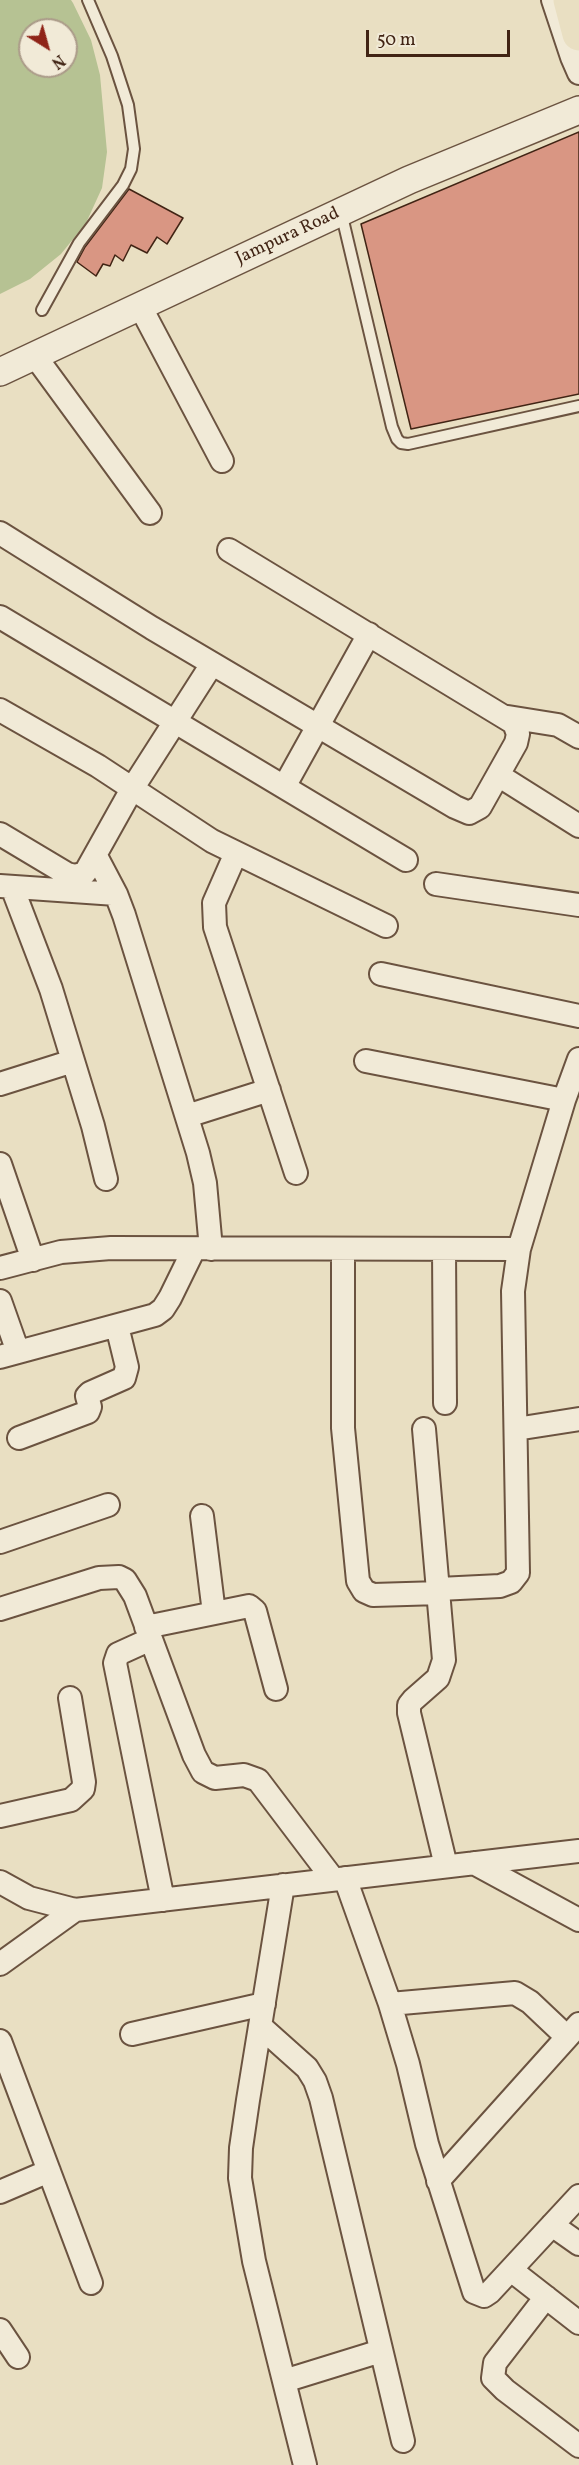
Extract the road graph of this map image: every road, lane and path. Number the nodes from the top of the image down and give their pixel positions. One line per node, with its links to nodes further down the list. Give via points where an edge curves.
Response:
1 (88, 0): 9 (lane, via 128,105 134,149 123,186 79,243)
2 (553, 0): 5 (street)
3 (570, 0): 4 (highway)
4 (579, 34)
5 (579, 73)
6 (579, 110): 7 (street, Jampura Road)
7 (341, 212): 8 (street, Jampura Road); 12 (lane, via 392,428 401,443)
8 (140, 306): 10 (street, Jampura Road); 13 (street)
9 (42, 310)
10 (35, 356): 11 (street, Jampura Road); 14 (street)
11 (0, 372)
12 (579, 406)
13 (222, 461)
14 (150, 513)
15 (0, 533): 19 (street)
16 (229, 550): 18 (street)
17 (0, 617): 22 (street)
18 (369, 634): 21 (street); 23 (street)
19 (212, 664): 22 (street); 23 (street)
20 (0, 710): 27 (street)
21 (508, 717): 24 (street, via 558,725); 25 (street, via 518,734)
22 (174, 721): 26 (street); 27 (street)
23 (318, 727): 25 (street, via 463,812 475,812 480,807); 26 (street)
24 (579, 737)
25 (498, 775): 28 (street)
26 (284, 787): 32 (street)
27 (132, 789): 30 (street, via 212,842); 31 (street)
28 (579, 826)
29 (0, 834): 31 (street, via 75,876 85,873)
30 (236, 853): 37 (street); 44 (street, via 214,903 215,927)
31 (96, 856): 35 (street)
32 (406, 860)
33 (436, 884): 36 (street)
34 (6, 887): 35 (street); 41 (street, via 51,989)
35 (116, 894): 46 (street)
36 (579, 905)
37 (386, 926)
38 (381, 974): 39 (street)
39 (579, 1017)
40 (579, 1059): 45 (street)
41 (73, 1061): 43 (street); 49 (street)
42 (366, 1061): 45 (street)
43 (0, 1084)
44 (269, 1090): 46 (street); 48 (street)
45 (564, 1100): 53 (street)
46 (187, 1116): 50 (street, via 205,1183)
47 (0, 1164): 54 (street)
48 (296, 1173)
49 (106, 1179)
50 (202, 1249): 51 (street); 54 (street, via 87,1249); 57 (street, via 163,1309)
51 (343, 1249): 52 (street); 67 (street, via 343,1428 358,1581 364,1591 373,1594)
52 (444, 1249): 53 (street); 59 (street)
53 (519, 1249): 62 (street, via 513,1291)
54 (33, 1260): 55 (street)
55 (0, 1269)
56 (0, 1301): 58 (street)
57 (117, 1326): 58 (street); 63 (street, via 127,1367 124,1378 88,1394 88,1412)
58 (9, 1355)
59 (445, 1403)
60 (579, 1419): 62 (street)
61 (424, 1429): 67 (street)
62 (516, 1429): 67 (street, via 518,1573 511,1582 500,1586)
63 (19, 1438)
64 (108, 1505): 66 (street)
65 (202, 1516): 69 (street)
66 (0, 1542)
67 (440, 1591): 76 (street, via 442,1671 433,1685 413,1700 409,1713)
68 (0, 1609): 70 (street, via 99,1578 119,1577 131,1587)
69 (214, 1612): 70 (street); 71 (street, via 253,1608)
70 (149, 1633): 77 (street, via 203,1772 215,1778 244,1775 258,1780); 80 (street, via 118,1654 115,1663)
71 (276, 1689)
72 (70, 1698): 73 (street, via 83,1789 71,1800)
73 (0, 1816)
74 (579, 1851): 75 (street)
75 (474, 1863): 76 (street); 82 (street)
76 (446, 1866): 77 (street)
77 (339, 1878): 79 (street); 84 (street)
78 (0, 1882): 81 (street, via 29,1898)
79 (283, 1885): 80 (street); 85 (street)
80 (163, 1900): 81 (street)
81 (75, 1910): 83 (street)
82 (579, 1920)
83 (0, 1964)
84 (390, 2004): 86 (street, via 515,1993); 90 (street)
85 (262, 2015): 87 (street); 100 (street, via 315,2081); 102 (street, via 241,2148 240,2178 254,2261)
86 (573, 2031): 90 (street)
87 (132, 2034)
88 (0, 2041): 89 (street)
89 (49, 2170): 91 (street); 96 (street)
90 (438, 2181): 95 (street, via 474,2292 484,2296)
91 (0, 2192)
92 (579, 2196): 93 (street)
93 (552, 2225): 94 (street); 95 (street)
94 (579, 2244)
95 (510, 2270): 97 (street)
96 (91, 2283)
97 (546, 2297): 98 (street); 104 (street, via 495,2363 493,2378)
98 (579, 2323)
99 (0, 2330): 101 (street)
100 (381, 2350): 102 (street); 103 (street)
101 (18, 2357)
102 (284, 2381): 105 (street)
103 (403, 2441)
104 (579, 2446)
105 (305, 2465)

